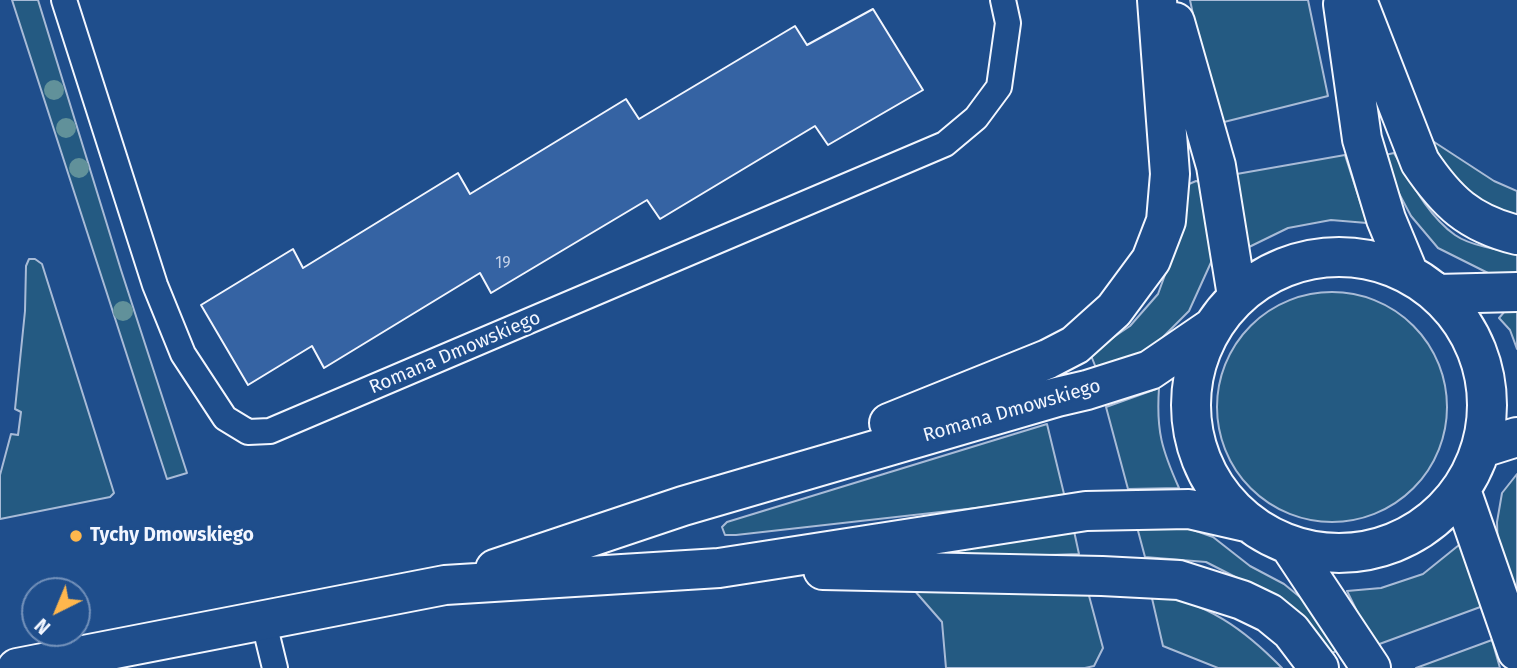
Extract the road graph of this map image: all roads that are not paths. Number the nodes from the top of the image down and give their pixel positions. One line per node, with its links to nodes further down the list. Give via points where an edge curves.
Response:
1 (64, 0): 2 (lane, Romana Dmowskiego, via 155,285 183,354 225,418 248,432 270,431 945,144 976,118 999,87 1008,23)
2 (1003, 0)
3 (1157, 0): 14 (street, via 1170,174 1166,221 1151,260 1114,310 1075,345 1048,359)
4 (1169, 0): 10 (street, via 1216,166)
5 (1343, 0): 8 (street, via 1362,139 1385,219)
6 (1357, 0): 7 (street, via 1420,162 1434,184 1471,218)
7 (1517, 235)
8 (1422, 283): 9 (street); 10 (street, via 1366,257 1325,256 1278,269); 12 (street, via 1464,325 1482,363)
9 (1517, 292)
10 (1237, 296): 11 (street)
11 (1210, 329): 14 (street, Romana Dmowskiego, via 1150,370); 15 (street, via 1195,368 1190,410 1197,452 1217,490)
12 (1499, 442): 13 (street)
13 (1461, 490): 16 (street, via 1428,525 1385,547 1337,554); 20 (street)
14 (683, 506): 18 (street, Romana Dmowskiego)
15 (1246, 522): 16 (street); 17 (street, Romana Dmowskiego, via 1189,509 1086,511)
16 (1290, 546): 24 (street)
17 (719, 568): 18 (street, Romana Dmowskiego); 23 (street, via 1179,580 1269,613 1291,631)
18 (445, 585): 19 (street, Romana Dmowskiego)
19 (263, 619): 21 (street, Romana Dmowskiego); 22 (lane)
20 (1517, 651)
21 (17, 668)
22 (275, 668)
23 (1319, 668)
24 (1371, 668)

